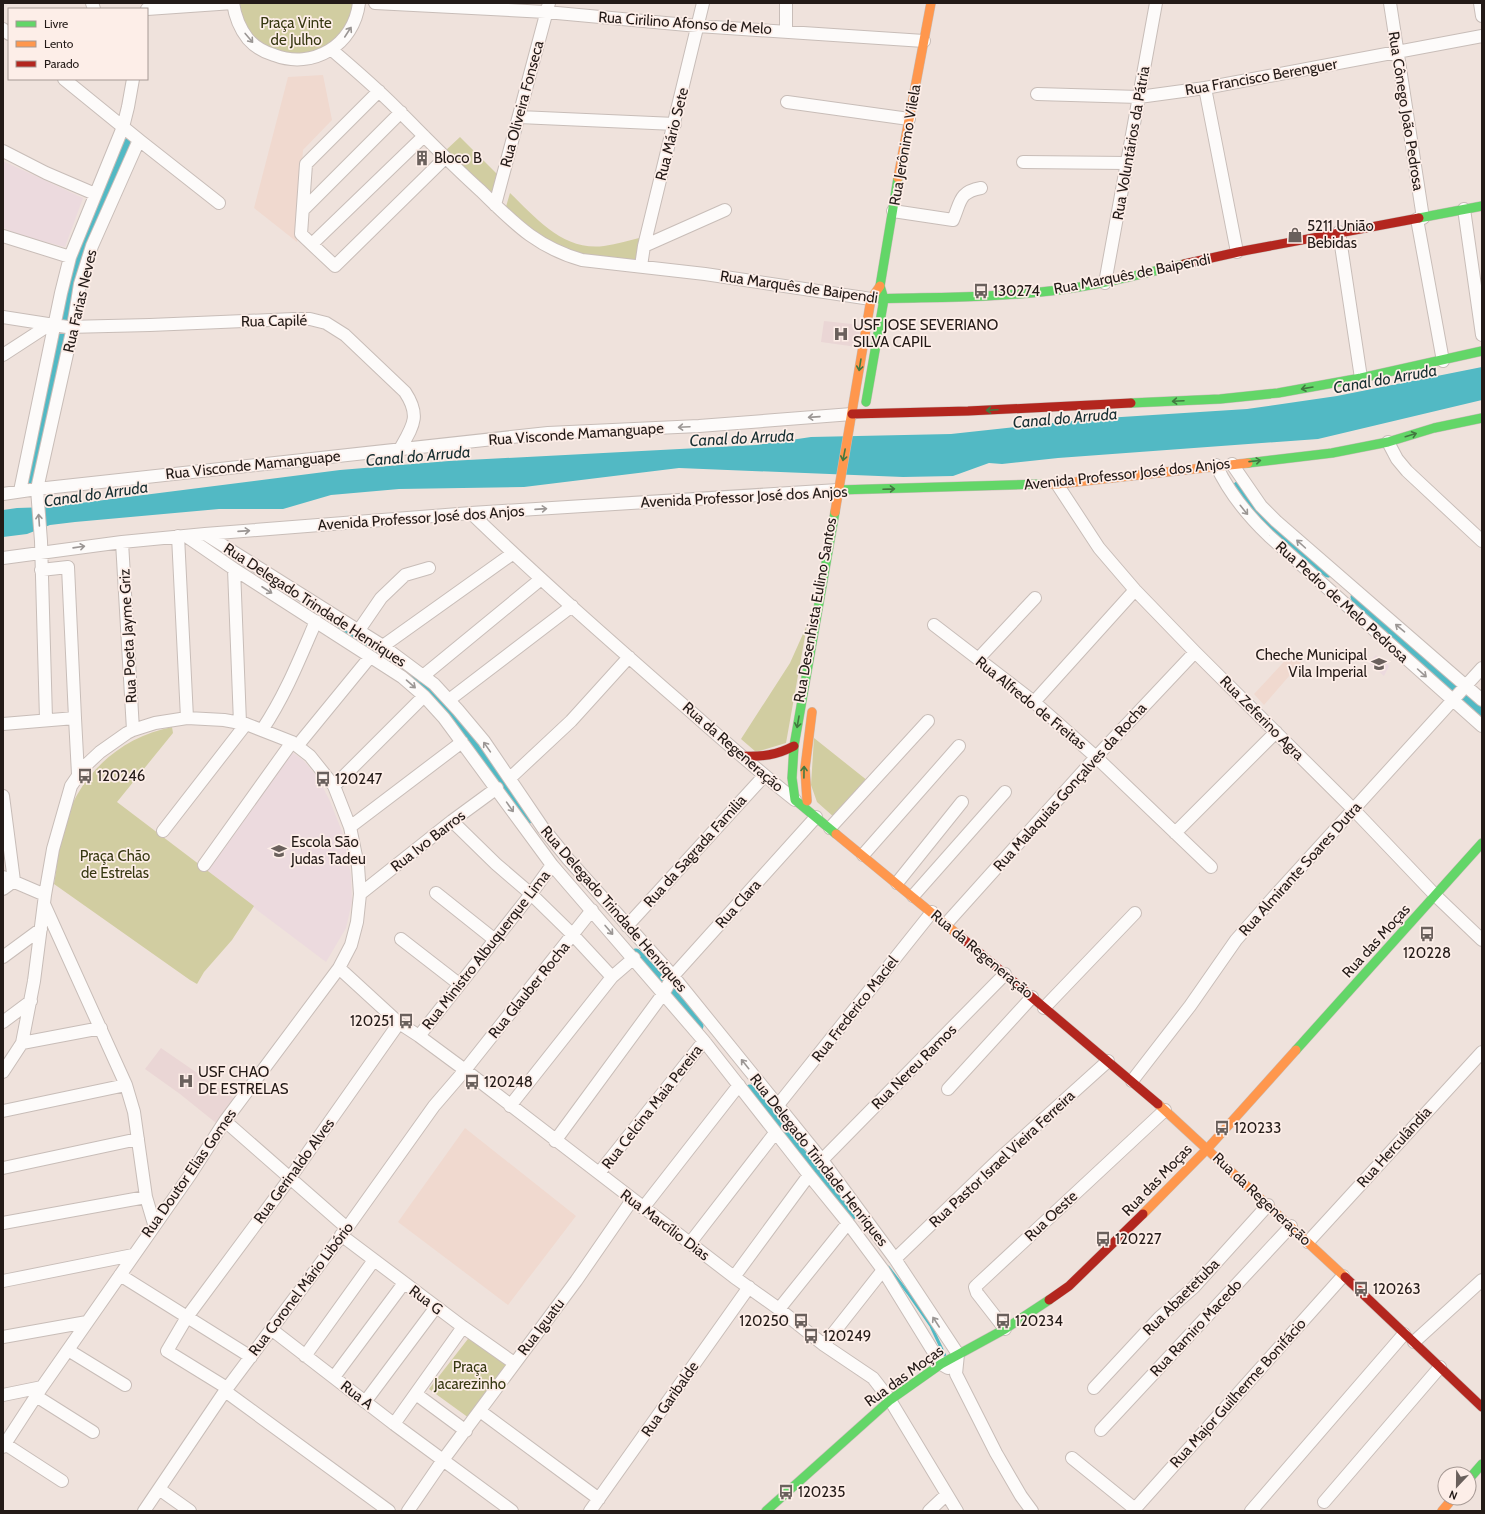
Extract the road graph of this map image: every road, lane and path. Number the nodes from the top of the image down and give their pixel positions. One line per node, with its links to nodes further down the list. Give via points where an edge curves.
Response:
1 (233, 3): 11 (street); 17 (street, one-way to 17, via 237,21 248,39 264,51 284,59 303,60)
2 (359, 3): 17 (street, one-way to 2, via 354,23)
3 (375, 3): 10 (street, Rua Cirilino Afonso de Melo)
4 (703, 3): 13 (street, Rua Mário Sete)
5 (786, 3): 14 (street)
6 (931, 3): 16 (main road, Rua Jerônimo Vilela)
7 (1156, 3): 24 (street, Rua Voluntários da Pátria)
8 (1390, 3): 18 (street, Rua Cônego João Pedrosa)
9 (1480, 3): 12 (street)
10 (547, 8): 13 (street, Rua Cirilino Afonso de Melo); 27 (street, Rua Oliveira Fonseca)
11 (148, 9)
12 (1482, 16)
13 (698, 26): 14 (street, Rua Cirilino Afonso de Melo); 29 (street, Rua Mário Sete)
14 (786, 31): 16 (street, Rua Cirilino Afonso de Melo)
15 (1482, 36): 18 (street, Rua Francisco Berenguer)
16 (924, 41): 28 (main road, Rua Jerônimo Vilela)
17 (332, 50): 22 (street, Rua Marquês de Baipendi)
18 (1396, 52): 21 (street, Rua Francisco Berenguer); 46 (street, Rua Cônego João Pedrosa)
19 (65, 80): 30 (street)
20 (132, 80): 30 (street, Rua Farias Neves)
21 (1204, 88): 24 (street, Rua Francisco Berenguer); 51 (street)
22 (379, 91): 26 (street, Rua Marquês de Baipendi); 43 (street, via 306,164)
23 (1037, 94): 24 (street, Rua Francisco Berenguer)
24 (1139, 97): 36 (street, Rua Voluntários da Pátria)
25 (787, 102): 28 (street)
26 (401, 112): 31 (street, Rua Marquês de Baipendi); 43 (street)
27 (519, 117): 29 (street); 40 (street, Rua Oliveira Fonseca)
28 (909, 120): 45 (main road, Rua Jerônimo Vilela)
29 (675, 124): 50 (street, Rua Mário Sete)
30 (122, 127): 32 (street); 38 (street, Rua Farias Neves)
31 (424, 136): 34 (street, Rua Marquês de Baipendi); 49 (street)
32 (139, 140): 39 (street); 59 (street, Rua Farias Neves)
33 (3, 151): 38 (street)
34 (445, 158): 40 (street, Rua Marquês de Baipendi); 49 (street, via 335,266)
35 (1023, 162): 36 (street)
36 (1127, 163): 54 (street, Rua Voluntários da Pátria)
37 (981, 188): 45 (street, via 969,190 961,198 953,220)
38 (95, 194): 52 (street, Rua Farias Neves)
39 (219, 203)
40 (495, 205): 53 (street, Rua Marquês de Baipendi, via 535,239 564,255 582,260)
41 (1482, 206): 42 (main road, Rua Marquês de Baipendi)
42 (1464, 209): 46 (main road, Rua Marquês de Baipendi); 60 (street)
43 (303, 210): 49 (street, via 301,234)
44 (725, 210): 50 (street)
45 (892, 211): 55 (main road, Rua Jerônimo Vilela)
46 (1420, 219): 47 (main road, Rua Marquês de Baipendi); 63 (street, Rua Cônego João Pedrosa)
47 (1339, 232): 51 (main road, Rua Marquês de Baipendi); 64 (street)
48 (3, 236): 52 (street)
49 (312, 244)
50 (644, 246): 53 (street, Rua Mário Sete)
51 (1237, 252): 54 (main road, Rua Marquês de Baipendi)
52 (70, 257): 59 (street, Rua Farias Neves)
53 (641, 266): 57 (street, Rua Marquês de Baipendi)
54 (1105, 282): 56 (main road, Rua Marquês de Baipendi, via 1036,292)
55 (880, 286): 56 (main road, Rua Jerônimo Vilela); 57 (main road, Rua Jerônimo Vilela)
56 (884, 298): 57 (main road, Rua Marquês de Baipendi); 65 (main road, Rua Jerônimo Vilela)
57 (871, 299): 65 (main road, Rua Jerônimo Vilela, one-way to 65)
58 (3, 317): 59 (street, Rua Capilé)
59 (60, 326): 62 (street); 68 (street, Rua Capilé, via 294,319 326,323 345,335 405,392 412,402 415,411 413,426); 73 (street, Rua Farias Neves); 75 (street, Rua Farias Neves)
60 (1482, 335)
61 (1482, 351): 63 (main road)
62 (3, 355)
63 (1443, 361): 64 (main road)
64 (1361, 378): 65 (main road, one-way to 65, via 1278,393 1220,399)
65 (860, 416): 68 (street, Rua Visconde Mamanguape, one-way to 68, via 548,433); 72 (main road, Rua Desenhista Eulino Santos, one-way to 72, via 850,428)
66 (1482, 418): 67 (main road, Avenida Professor José dos Anjos, one-way to 66, via 1434,428)
67 (1388, 442): 69 (main road, Avenida Professor José dos Anjos, one-way to 67, via 1332,453); 80 (street, via 1407,471)
68 (400, 449): 75 (street, Rua Visconde Mamanguape)
69 (1232, 464): 70 (main road, Avenida Professor José dos Anjos); 102 (street, one-way to 69, via 1276,521 1261,506)
70 (1216, 465): 71 (main road, Avenida Professor José dos Anjos); 104 (street, Rua Pedro de Melo Pedrosa, one-way to 104, via 1233,496 1256,524)
71 (1057, 484): 72 (main road, Avenida Professor José dos Anjos, one-way to 71); 89 (street, Rua Zeferino Agra, via 1099,548)
72 (845, 486): 76 (main road, Rua Desenhista Eulino Santos); 77 (street, Avenida Professor José dos Anjos, one-way to 72); 121 (main road, Rua Desenhista Eulino Santos, one-way to 121)
73 (20, 491): 74 (street); 75 (street)
74 (3, 494)
75 (38, 494): 82 (street, one-way to 75)
76 (848, 500)
77 (471, 513): 78 (street, Avenida Professor José dos Anjos, one-way to 77); 83 (street, Rua da Regeneração)
78 (205, 534): 79 (street, Avenida Professor José dos Anjos); 94 (street, Rua Delegado Trindade Henriques)
79 (182, 536): 81 (street, Avenida Professor José dos Anjos); 86 (street, Rua Delegado Trindade Henriques); 110 (street)
80 (1482, 541)
81 (122, 542): 82 (street, Avenida Professor José dos Anjos, one-way to 81); 116 (street, Rua Poeta Jayme Griz)
82 (41, 547): 84 (street, Avenida Professor José dos Anjos); 87 (street)
83 (512, 554): 88 (street, Rua da Regeneração); 95 (street)
84 (3, 558)
85 (429, 568): 94 (street, via 405,574 381,598)
86 (234, 569): 92 (street, Rua Delegado Trindade Henriques, one-way to 92); 114 (street)
87 (41, 570): 109 (street, via 68,567); 111 (street)
88 (541, 579): 91 (street, Rua da Regeneração); 101 (street)
89 (1135, 590): 96 (street, Rua Zeferino Agra); 107 (street)
90 (1035, 598): 99 (street)
91 (572, 606): 98 (street, Rua da Regeneração); 105 (street)
92 (316, 621): 97 (street, Rua Delegado Trindade Henriques); 117 (street, via 291,679)
93 (934, 625): 99 (street, Rua Alfredo de Freitas)
94 (359, 630): 95 (street, Rua Delegado Trindade Henriques)
95 (383, 646): 101 (street, Rua Delegado Trindade Henriques)
96 (1195, 652): 118 (street, Rua Zeferino Agra); 124 (street, Rua Malaquias Gonçalves da Rocha)
97 (370, 657): 103 (street, Rua Delegado Trindade Henriques, one-way to 103, via 402,677); 120 (street)
98 (629, 657): 123 (street, Rua da Regeneração); 127 (street, via 571,721)
99 (978, 659): 107 (street, Rua Alfredo de Freitas)
100 (1482, 668): 102 (street, Rua Almirante Soares Dutra)
101 (423, 676): 105 (street, Rua Delegado Trindade Henriques)
102 (1466, 686): 104 (street, Rua Almirante Soares Dutra); 106 (street)
103 (424, 696): 119 (street, Rua Delegado Trindade Henriques); 128 (street)
104 (1454, 699): 115 (street, Rua Pedro de Melo Pedrosa); 134 (street, Rua Almirante Soares Dutra)
105 (449, 700): 127 (street, Rua Delegado Trindade Henriques, one-way to 105, via 484,741)
106 (1482, 700)
107 (1034, 702): 124 (street, Rua Alfredo de Freitas)
108 (813, 704): 135 (main road, Rua Desenhista Eulino Santos, one-way to 108, via 804,786 804,764)
109 (74, 718): 111 (street); 125 (street)
110 (187, 718): 114 (street, Rua Doutor Elias Gomes); 116 (street, Rua Doutor Elias Gomes, via 155,723)
111 (46, 719): 113 (street)
112 (928, 721): 138 (street)
113 (3, 724)
114 (243, 724): 117 (street, Rua Doutor Elias Gomes); 139 (street)
115 (1482, 726)
116 (133, 730): 125 (street, Rua Doutor Elias Gomes, via 100,752)
117 (262, 730): 120 (street, Rua Doutor Elias Gomes)
118 (1276, 732): 134 (street, Rua Zeferino Agra); 140 (street)
119 (462, 742): 129 (street, Rua Delegado Trindade Henriques); 137 (street)
120 (295, 744): 128 (street, Rua Doutor Elias Gomes, via 310,756); 143 (street)
121 (794, 746): 123 (main road, via 772,757); 132 (main road, Rua Desenhista Eulino Santos, via 792,778)
122 (959, 746): 142 (street)
123 (743, 756): 126 (street, Rua da Regeneração)
124 (1096, 756): 140 (street, Rua Alfredo de Freitas); 158 (street, Rua Malaquias Gonçalves da Rocha)
125 (78, 774): 154 (street, Rua Doutor Elias Gomes, via 71,786 61,818)
126 (764, 776): 132 (street, Rua da Regeneração); 159 (street, Rua da Sagrada Familia)
127 (510, 778): 159 (street, Rua Delegado Trindade Henriques, via 543,828)
128 (334, 786): 137 (street, Rua Doutor Elias Gomes)
129 (497, 788): 136 (street, Rua Ivo Barros); 144 (street, Rua Delegado Trindade Henriques, one-way to 144)
130 (1005, 792): 152 (street)
131 (3, 796): 146 (street)
132 (795, 800): 135 (main road, Rua da Regeneração)
133 (962, 802): 147 (street)
134 (1354, 810): 153 (street, Rua Zeferino Agra); 185 (street, Rua Almirante Soares Dutra, via 1236,940 1190,1006)
135 (812, 814): 138 (main road, Rua da Regeneração); 171 (street, Rua Clara)
136 (452, 821): 150 (street, Rua Ivo Barros); 151 (street)
137 (350, 827): 150 (street, Rua Doutor Elias Gomes, via 358,866)
138 (830, 828): 142 (main road, Rua da Regeneração)
139 (163, 831)
140 (1175, 833): 145 (street, Rua Alfredo de Freitas)
141 (1482, 843): 153 (main road, Rua das Moças)
142 (863, 855): 147 (main road, Rua da Regeneração)
143 (204, 865)
144 (552, 865): 151 (street, Rua Ministro Albuquerque Lima); 155 (street, Rua Delegado Trindade Henriques)
145 (1211, 867)
146 (8, 879): 148 (street); 154 (street)
147 (897, 883): 152 (main road, Rua da Regeneração)
148 (3, 889)
149 (436, 893): 163 (street)
150 (360, 894): 167 (street, Rua Doutor Elias Gomes, via 351,945)
151 (531, 894): 161 (street); 163 (street, Rua Ministro Albuquerque Lima)
152 (913, 896): 156 (main road, Rua da Regeneração)
153 (1436, 896): 164 (street, Rua Zeferino Agra); 197 (main road, Rua das Moças)
154 (44, 899): 160 (street, Rua Doutor Elias Gomes); 177 (street)
155 (592, 910): 161 (street, Rua Glauber Rocha); 166 (street, Rua Delegado Trindade Henriques, one-way to 166)
156 (932, 912): 158 (main road, Rua da Regeneração); 189 (street, Rua Frederico Maciel)
157 (1135, 913): 174 (street)
158 (946, 924): 168 (main road, Rua da Regeneração)
159 (627, 926): 171 (street, Rua Delegado Trindade Henriques)
160 (41, 929): 165 (street); 173 (street, Rua Doutor Elias Gomes)
161 (573, 935): 169 (street); 183 (street, Rua Glauber Rocha)
162 (401, 939): 170 (street)
163 (495, 940): 170 (street, Rua Ministro Albuquerque Lima)
164 (1482, 940)
165 (3, 957)
166 (634, 958): 169 (street); 171 (street, Rua Delegado Trindade Henriques)
167 (339, 968): 176 (street, Rua Marcílio Dias); 193 (street, Rua Doutor Elias Gomes)
168 (1005, 974): 172 (main road, Rua da Regeneração); 198 (street, Rua Nereu Ramos)
169 (612, 977): 190 (street)
170 (459, 984): 178 (street, Rua Ministro Albuquerque Lima)
171 (668, 985): 179 (street, Rua Delegado Trindade Henriques); 189 (street, Rua Delegado Trindade Henriques, one-way to 171); 196 (street, Rua Clara)
172 (1032, 997): 174 (main road, Rua da Regeneração); 188 (street)
173 (31, 1001): 175 (street); 180 (street, Rua Doutor Elias Gomes)
174 (1044, 1008): 182 (main road, Rua da Regeneração)
175 (3, 1022)
176 (399, 1023): 178 (street, Rua Marcílio Dias); 202 (street, Rua Gerinaldo Alves)
177 (101, 1028): 180 (street); 187 (street)
178 (419, 1036): 183 (street, Rua Marcílio Dias)
179 (704, 1041): 186 (street, Rua Delegado Trindade Henriques); 200 (street, Rua Celcina Maia Pereira)
180 (22, 1043): 184 (street, Rua Doutor Elias Gomes)
181 (1482, 1052): 212 (street, Rua Herculândia)
182 (1108, 1061): 185 (main road, Rua da Regeneração); 215 (street, Rua Pastor Israel Vieira Ferreira, via 998,1160)
183 (465, 1070): 190 (street, Rua Marcílio Dias); 211 (street, Rua Coronel Mário Libório, via 434,1106)
184 (3, 1072)
185 (1132, 1081): 191 (main road, Rua da Regeneração)
186 (739, 1085): 194 (street, Rua Delegado Trindade Henriques); 206 (street)
187 (126, 1086): 192 (street); 195 (street, via 134,1112)
188 (948, 1089)
189 (778, 1105): 198 (street, Rua Delegado Trindade Henriques)
190 (510, 1106): 196 (street, Rua Marcílio Dias)
191 (1166, 1110): 197 (main road, Rua da Regeneração); 231 (street, Rua Oeste, via 977,1285 977,1293)
192 (3, 1111)
193 (225, 1121): 202 (street, Rua G); 209 (street, Rua Doutor Elias Gomes)
194 (775, 1133): 201 (street, Rua Delegado Trindade Henriques); 213 (street)
195 (138, 1139): 199 (street); 203 (street)
196 (555, 1141): 200 (street, Rua Marcílio Dias)
197 (1208, 1148): 205 (main road, Rua da Regeneração); 231 (main road, Rua das Moças, via 1069,1286)
198 (822, 1160): 215 (street, Rua Delegado Trindade Henriques)
199 (3, 1168)
200 (599, 1173): 204 (street, Rua Marcílio Dias)
201 (809, 1176): 207 (street, Rua Delegado Trindade Henriques); 220 (street)
202 (290, 1178): 211 (street, Rua G); 227 (street, Rua Gerinaldo Alves)
203 (146, 1197): 208 (street); 209 (street)
204 (632, 1200): 206 (street, Rua Marcílio Dias); 240 (street, Rua Iguatu, via 576,1281)
205 (1268, 1205): 210 (main road, Rua da Regeneração); 246 (street, Rua Abaetetuba, via 1194,1288 1158,1318)
206 (643, 1208): 213 (street, Rua Marcílio Dias)
207 (848, 1223): 217 (street, Rua Delegado Trindade Henriques); 226 (street)
208 (3, 1224)
209 (154, 1224): 214 (street, Rua Doutor Elias Gomes)
210 (1291, 1226): 212 (main road, Rua da Regeneração); 257 (street, Rua Ramiro Macedo)
211 (344, 1231): 216 (street, Rua G); 230 (street, Rua Coronel Mário Libório)
212 (1308, 1242): 219 (main road, Rua da Regeneração)
213 (690, 1243): 220 (street, Rua Marcílio Dias)
214 (133, 1255): 218 (street, Rua Doutor Elias Gomes); 222 (street)
215 (896, 1259): 237 (street, Rua Delegado Trindade Henriques, one-way to 215)
216 (374, 1260): 223 (street, Rua G); 238 (street)
217 (883, 1270): 235 (street, Rua Delegado Trindade Henriques); 241 (street, Rua Delegado Trindade Henriques)
218 (120, 1275): 227 (street); 228 (street, Rua Doutor Elias Gomes)
219 (1343, 1276): 232 (main road, Rua da Regeneração); 267 (street, Rua Major Guilherme Bonifácio)
220 (734, 1277): 224 (street, Rua Marcílio Dias)
221 (1482, 1280): 234 (street)
222 (3, 1281)
223 (404, 1283): 225 (street, Rua G); 244 (street)
224 (749, 1287): 226 (street, Rua Marcílio Dias); 265 (street, Rua Garibalde)
225 (436, 1307): 229 (street, Rua G); 252 (street)
226 (779, 1309): 235 (street, Rua Marcílio Dias)
227 (187, 1317): 239 (street); 247 (street, Rua Gerinaldo Alves, via 167,1351)
228 (87, 1322): 233 (street); 236 (street, Rua Doutor Elias Gomes)
229 (463, 1327): 240 (street, Rua G); 249 (street)
230 (271, 1329): 238 (street, Rua A); 239 (street, Rua Coronel Mário Libório)
231 (1005, 1329): 237 (main road, Rua das Moças)
232 (1404, 1334): 234 (main road, Rua da Regeneração); 278 (street)
233 (3, 1337)
234 (1414, 1342): 242 (main road, Rua da Regeneração)
235 (824, 1345): 251 (street, Rua Marcílio Dias, via 873,1378)
236 (68, 1350): 245 (street); 248 (street, Rua Doutor Elias Gomes)
237 (958, 1354): 241 (main road, Rua das Moças); 243 (street)
238 (305, 1356): 244 (street, Rua A)
239 (251, 1357): 247 (street, Rua Coronel Mário Libório)
240 (514, 1363): 254 (street, Rua Iguatu)
241 (941, 1364): 243 (street); 251 (main road, Rua das Moças)
242 (1440, 1367): 253 (main road, Rua da Regeneração); 266 (street)
243 (956, 1374): 277 (street, via 996,1453 1020,1496)
244 (334, 1378): 252 (street, Rua A)
245 (125, 1385)
246 (1094, 1388)
247 (226, 1389): 263 (street, Rua Coronel Mário Libório); 270 (street)
248 (39, 1392): 250 (street); 258 (street); 259 (street, Rua Doutor Elias Gomes)
249 (416, 1394): 255 (street); 256 (street)
250 (3, 1395)
251 (890, 1400): 264 (street, Rua Marcílio Dias); 274 (main road, Rua das Moças)
252 (365, 1402): 255 (street, Rua A)
253 (1482, 1407)
254 (480, 1411): 256 (street, Rua Iguatu); 265 (street)
255 (394, 1424): 261 (street, Rua A)
256 (466, 1430): 261 (street, Rua Iguatu)
257 (1101, 1430)
258 (94, 1432)
259 (4, 1446): 262 (street)
260 (1072, 1458): 267 (street)
261 (443, 1460): 271 (street, Rua Iguatu); 272 (street, Rua A)
262 (62, 1481)
263 (159, 1489): 268 (street, Rua Coronel Mário Libório); 269 (street)
264 (946, 1494): 275 (street); 276 (street, Rua Marcílio Dias)
265 (598, 1499): 273 (street, Rua Garibalde)
266 (1324, 1502)
267 (1134, 1510)
268 (144, 1511)
269 (190, 1511)
270 (389, 1511)
271 (408, 1511)
272 (512, 1511)
273 (590, 1511)
274 (766, 1511)
275 (929, 1511)
276 (956, 1511)
277 (1032, 1511)
278 (1251, 1511)

